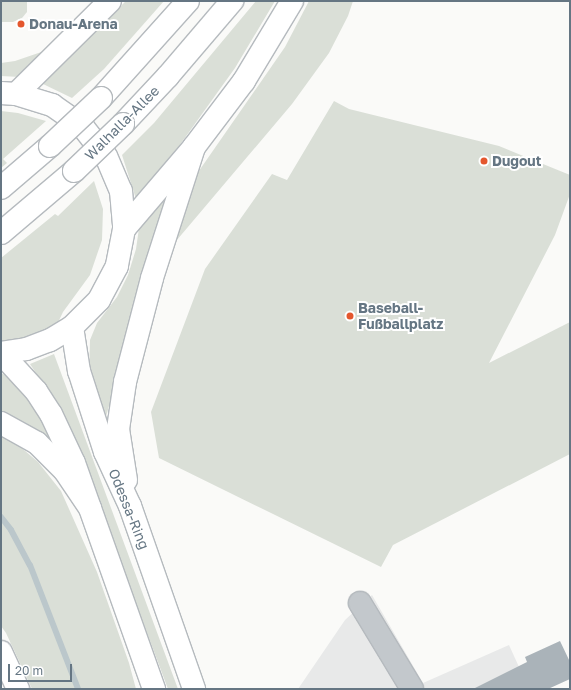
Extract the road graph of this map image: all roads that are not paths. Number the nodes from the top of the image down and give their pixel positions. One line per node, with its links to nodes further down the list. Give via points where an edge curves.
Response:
1 (110, 1): 5 (main road)
2 (188, 1): 7 (main road, bridge, via 101,98)
3 (232, 1): 9 (main road, Walhalla-Allee, bridge, via 123,124 74,171)
4 (292, 1): 6 (main road, via 244,81)
5 (9, 93): 8 (main road, via 52,105 83,127 106,156 121,191)
6 (194, 147): 8 (main road); 13 (main road, via 152,278 125,382 118,429)
7 (1, 188)
8 (124, 229): 10 (main road, via 117,266 99,300)
9 (1, 233)
10 (72, 327): 11 (main road, via 50,340 26,349); 13 (main road, Odessa-Ring, via 80,371 103,445)
11 (1, 353): 14 (main road, via 36,391 51,414 74,463)
12 (1, 423): 14 (main road, via 37,443 65,471)
13 (130, 506): 19 (main road, Odessa-Ring)
14 (90, 508): 18 (main road)
15 (360, 603): 20 (street)
16 (1, 652): 17 (main road)
17 (18, 689)
18 (154, 689)
19 (194, 689)
20 (412, 689)

